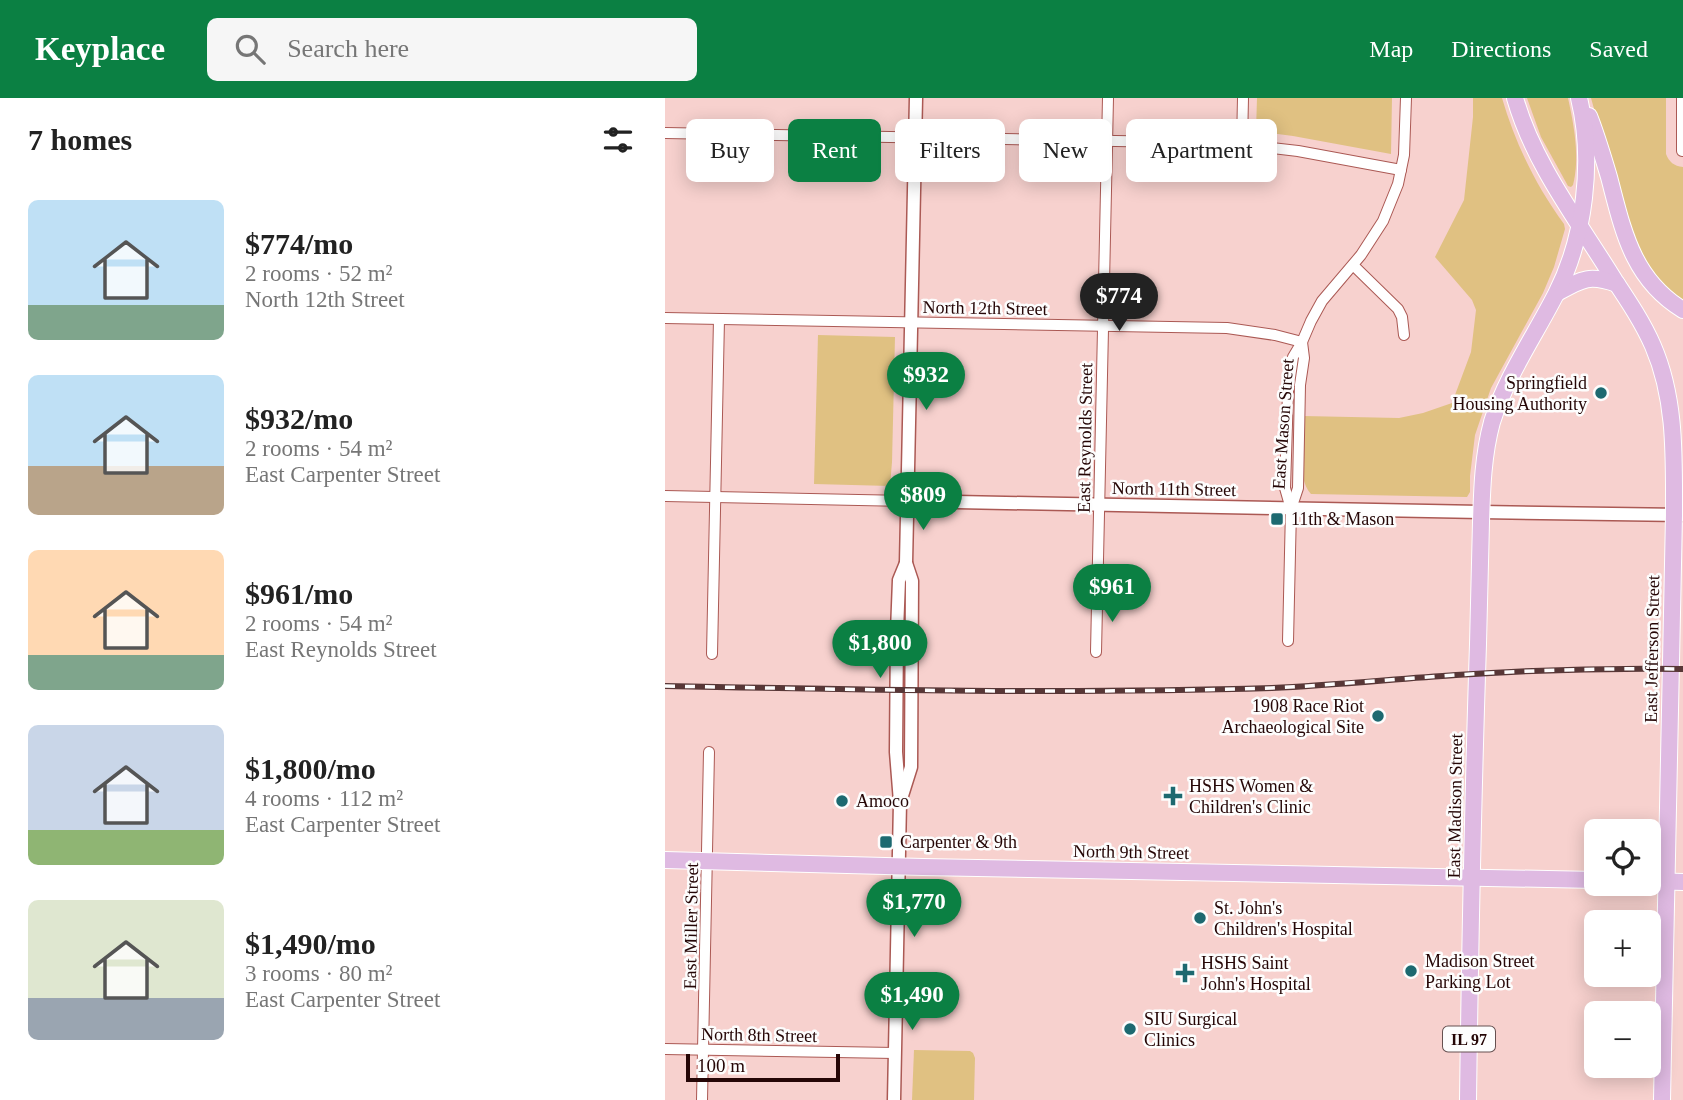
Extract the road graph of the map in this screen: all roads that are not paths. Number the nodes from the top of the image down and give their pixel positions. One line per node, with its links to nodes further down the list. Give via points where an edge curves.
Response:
1 (916, 98): 8 (street)
2 (1108, 98): 9 (street, East Reynolds Street)
3 (1243, 98): 10 (street)
4 (1406, 98): 15 (street, East Mason Street)
5 (1515, 98): 18 (main road, East Jefferson Street, via 1543,166)
6 (1581, 98): 18 (main road, East Madison Street, via 1586,163); 22 (main road, via 1624,235 1647,277)
7 (1682, 98): 14 (street)
8 (916, 119)
9 (1108, 119)
10 (1243, 119)
11 (665, 133): 12 (street)
12 (895, 138)
13 (1277, 148): 15 (street)
14 (1682, 151)
15 (1401, 170): 19 (street, East Mason Street, via 1383,221)
16 (915, 182): 25 (street)
17 (1106, 182): 26 (street, East Reynolds Street)
18 (1579, 223): 20 (main road, East Jefferson Street); 21 (main road, East Madison Street)
19 (1353, 265): 27 (street, via 1398,309); 28 (street, East Mason Street, via 1322,301)
20 (1617, 284): 21 (main road, via 1589,278); 35 (main road, East Jefferson Street, via 1653,347 1668,396)
21 (1557, 293): 34 (main road, East Madison Street, via 1493,419)
22 (1683, 310)
23 (665, 318): 24 (street, North 12th Street)
24 (719, 319): 25 (street, North 12th Street); 30 (street)
25 (911, 323): 26 (street, North 12th Street); 31 (street)
26 (1103, 326): 28 (street, North 12th Street, via 1227,328); 32 (street, East Reynolds Street)
27 (1404, 335)
28 (1303, 342): 33 (street, East Mason Street, via 1297,488)
29 (665, 496): 30 (street, North 11th Street)
30 (716, 497): 31 (street, North 11th Street); 38 (street)
31 (908, 501): 32 (street, North 11th Street); 42 (street, via 911,767 900,802)
32 (1099, 505): 33 (street, North 11th Street); 37 (street, East Reynolds Street)
33 (1291, 509): 34 (street, North 11th Street); 36 (street, East Mason Street)
34 (1481, 512): 35 (street, North 11th Street); 43 (main road, East Madison Street)
35 (1679, 515): 46 (main road, East Jefferson Street)
36 (1288, 641)
37 (1096, 652)
38 (712, 654)
39 (709, 752): 41 (street, East Miller Street)
40 (665, 860): 41 (main road, North 9th Street)
41 (708, 860): 42 (main road, North 9th Street); 49 (street, East Miller Street)
42 (899, 867): 43 (main road, North 9th Street); 50 (street)
43 (1473, 877): 44 (main road, North 9th Street); 53 (main road, East Madison Street / IL 97)
44 (1584, 880)
45 (1661, 881): 46 (main road)
46 (1666, 881): 47 (main road); 54 (main road, East Jefferson Street)
47 (1683, 882)
48 (665, 1049): 49 (street, North 8th Street)
49 (704, 1050): 50 (street, North 8th Street); 51 (street, East Miller Street)
50 (895, 1053): 52 (street)
51 (702, 1100)
52 (894, 1100)
53 (1468, 1100)
54 (1662, 1100)

